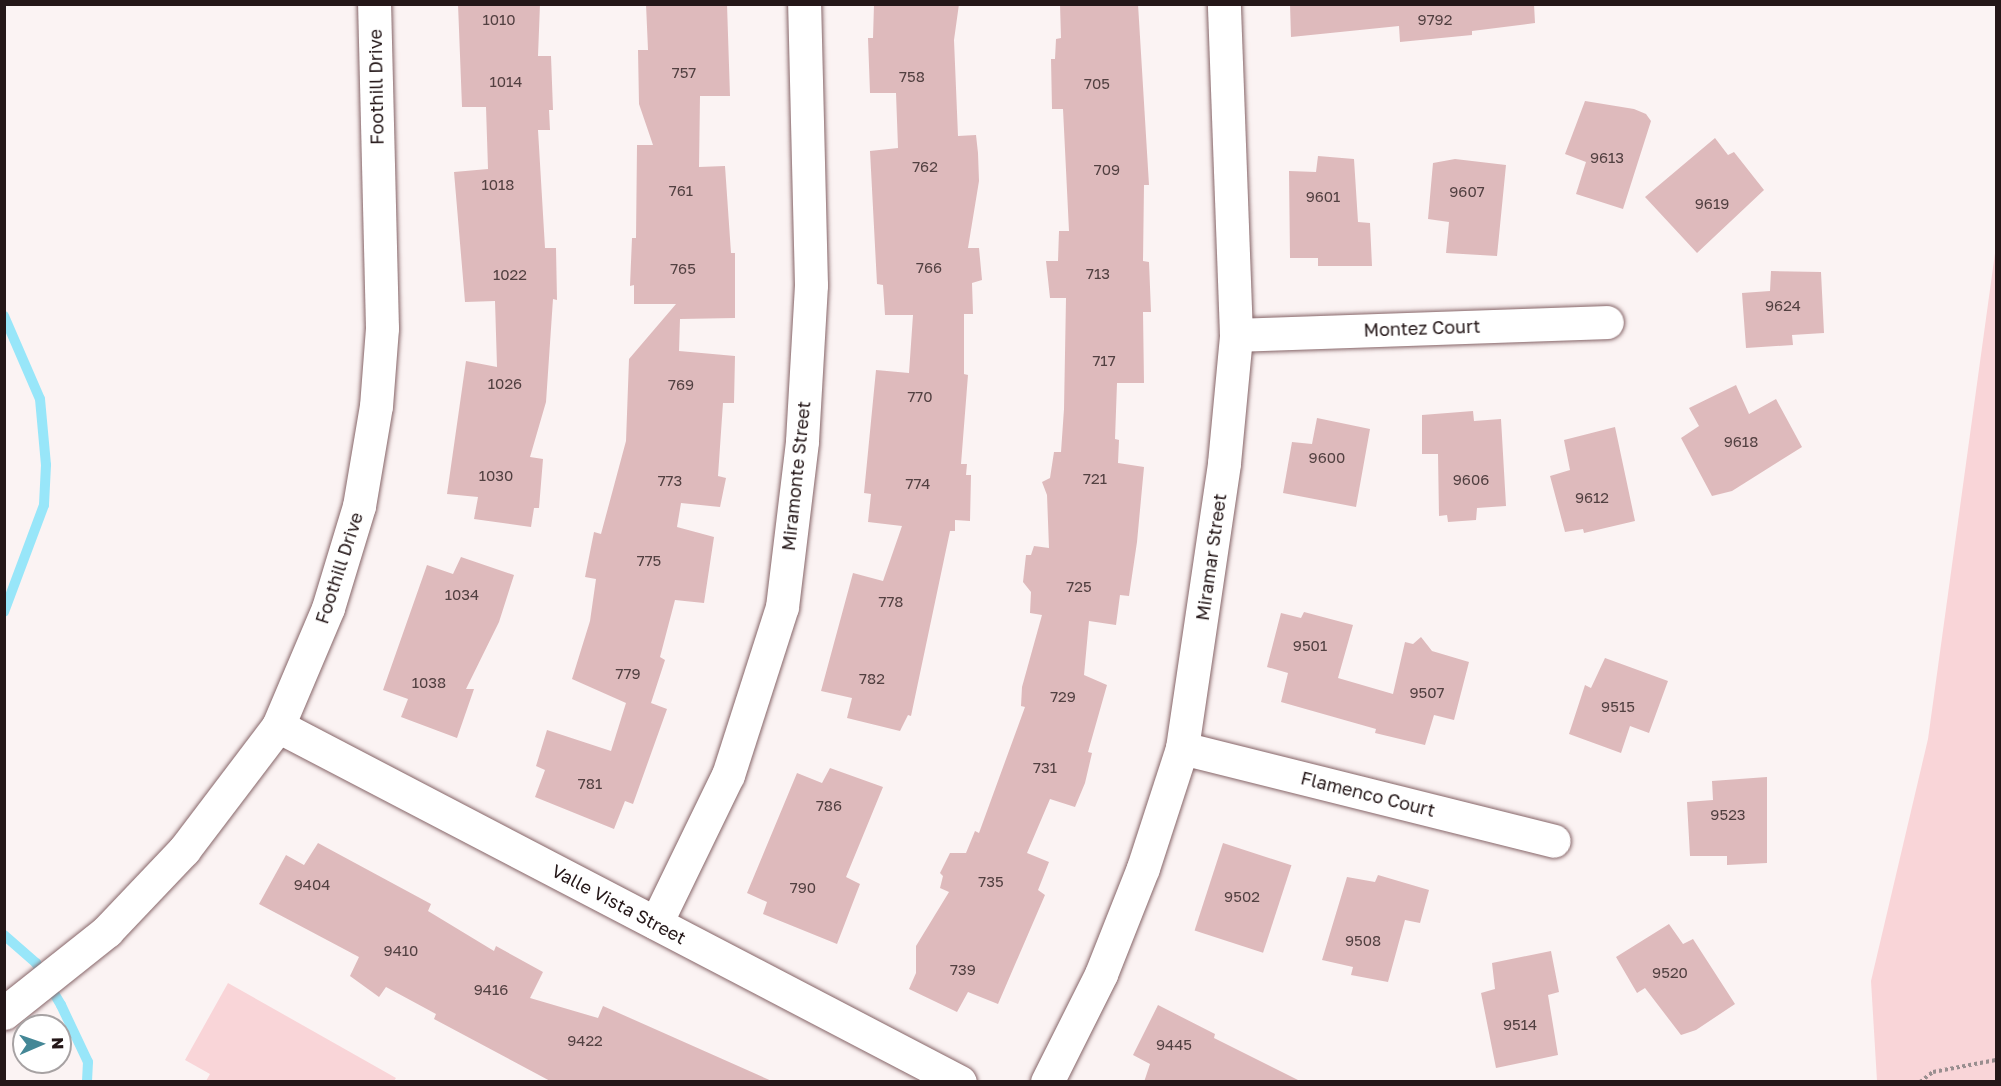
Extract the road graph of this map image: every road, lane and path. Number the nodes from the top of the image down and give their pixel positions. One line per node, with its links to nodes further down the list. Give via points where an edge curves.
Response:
1 (374, 4): 6 (street, Foothill Drive, via 382,328 376,406 359,506 328,608)
2 (804, 4): 9 (street, Miramonte Street, via 811,285 802,441 782,607 728,776)
3 (1224, 4): 5 (street, Miramar Street)
4 (1607, 322): 5 (street, Montez Court)
5 (1236, 335): 7 (street, Miramar Street, via 1222,474)
6 (278, 726): 9 (street, Valle Vista Street); 10 (street, Foothill Drive, via 184,850 108,931)
7 (1182, 748): 8 (street, Flamenco Court); 13 (street, Miramar Street, via 1143,868 1101,974)
8 (1554, 841)
9 (656, 923): 12 (street, Valle Vista Street)
10 (4, 1013)
11 (1996, 1060): 14 (path, via 1933,1072)
12 (960, 1082)
13 (1047, 1082)
14 (1920, 1082)

